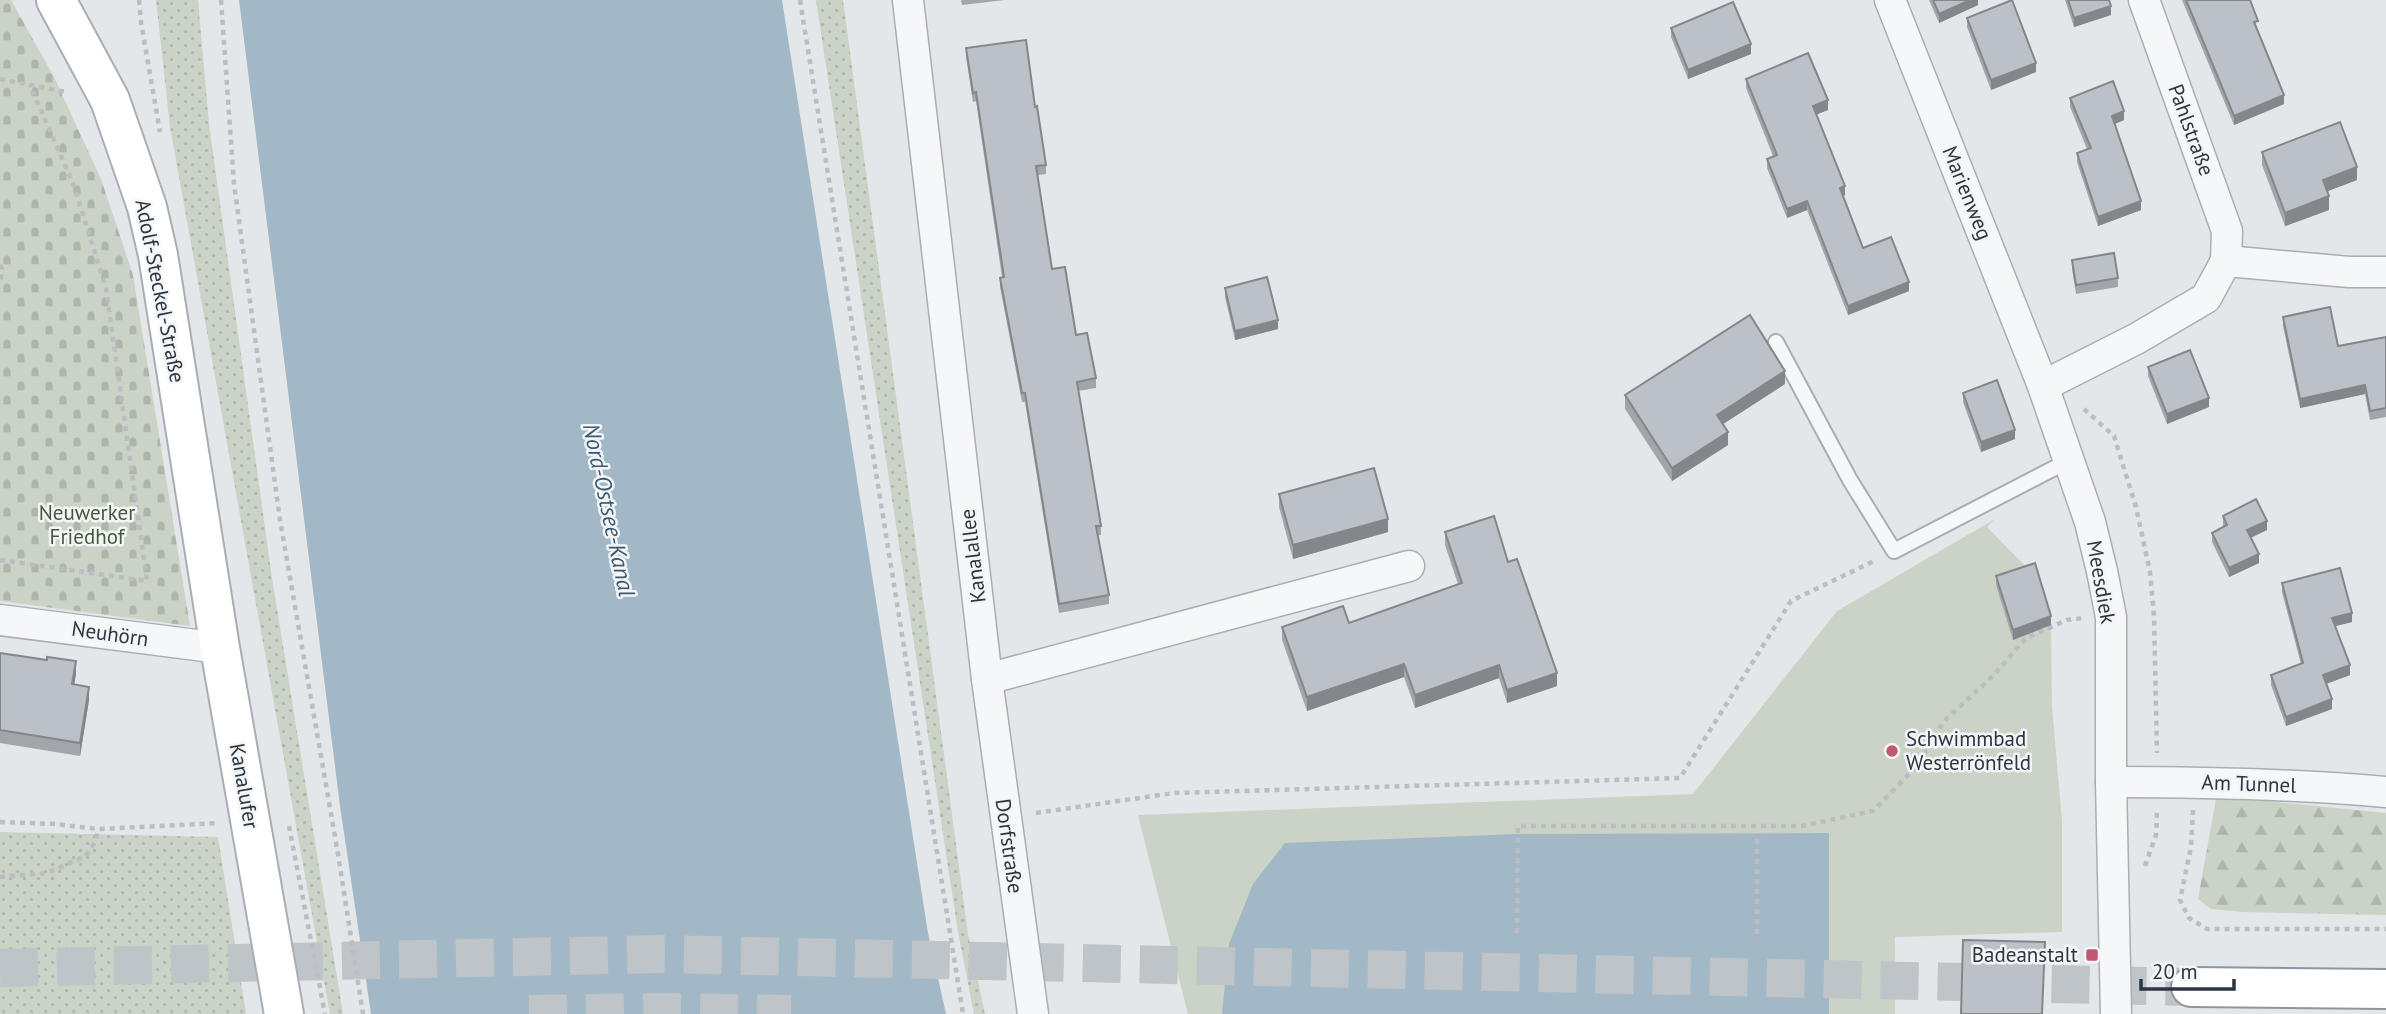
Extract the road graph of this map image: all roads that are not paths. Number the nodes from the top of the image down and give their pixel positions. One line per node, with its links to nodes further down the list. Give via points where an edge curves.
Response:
1 (56, 0): 10 (main road, Adolf-Steckel-Straße, via 110,100 147,207)
2 (908, 0): 14 (street, Kanalallee)
3 (1890, 0): 8 (street, Marienweg)
4 (2144, 0): 5 (street, Pahlstraße, via 2227,231)
5 (2226, 261): 6 (street); 8 (street, via 2206,298)
6 (2386, 272)
7 (1776, 342): 9 (lane, via 1894,551)
8 (2043, 386): 9 (street, Meesdiek)
9 (2070, 460): 15 (street, Meesdiek, via 2090,522 2111,617)
10 (206, 557): 13 (main road, Kanalufer)
11 (1409, 566): 14 (street)
12 (0, 620): 13 (street, Neuhörn)
13 (220, 648): 19 (main road, Kanalufer)
14 (987, 679): 20 (street, Dorfstraße)
15 (2111, 782): 16 (street, Am Tunnel, via 2194,781); 21 (street, Meesdiek)
16 (2386, 792)
17 (2191, 987): 18 (main road)
18 (2386, 989)
19 (284, 1014)
20 (1033, 1014)
21 (2116, 1014)

